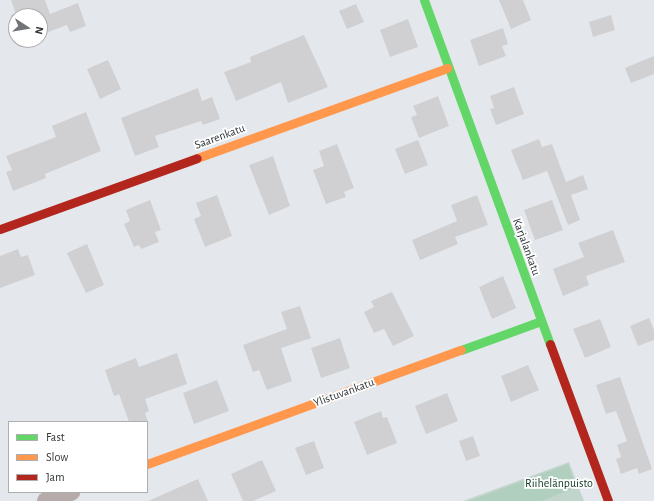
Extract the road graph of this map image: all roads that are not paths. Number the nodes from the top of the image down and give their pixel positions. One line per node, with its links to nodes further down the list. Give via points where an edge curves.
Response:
1 (424, 0): 2 (street, Karjalankatu)
2 (447, 68): 3 (street, Saarenkatu); 4 (street, Karjalankatu)
3 (0, 229)
4 (541, 321): 5 (street, Ylistuvankatu); 8 (street, Karjalankatu)
5 (148, 464)
6 (68, 493): 7 (street)
7 (46, 501)
8 (608, 501)

